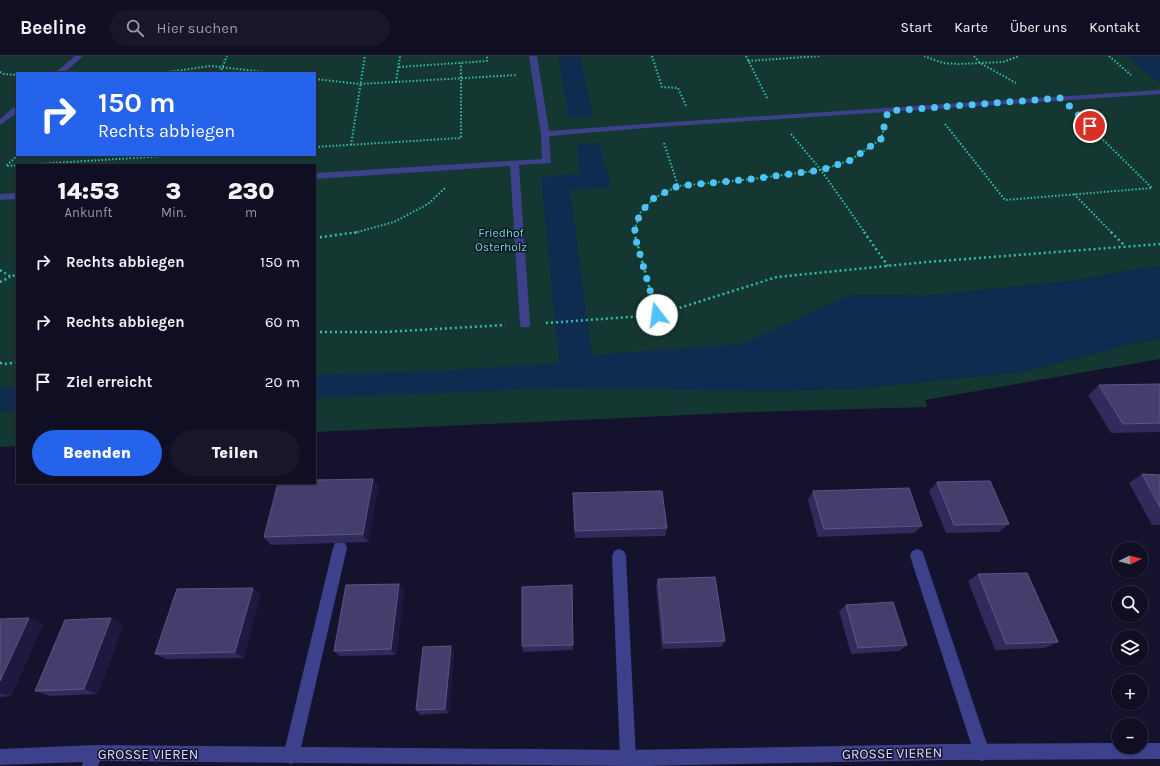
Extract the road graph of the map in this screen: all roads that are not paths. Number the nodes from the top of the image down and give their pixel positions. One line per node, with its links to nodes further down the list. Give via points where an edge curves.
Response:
1 (79, 56): 3 (street)
2 (533, 56): 7 (street)
3 (60, 72)
4 (1160, 92): 7 (street)
5 (16, 110): 6 (street)
6 (0, 123)
7 (545, 134): 8 (street, via 547,161)
8 (514, 163): 9 (street); 12 (street)
9 (316, 176)
10 (16, 196): 11 (street)
11 (0, 197)
12 (525, 324)
13 (340, 548): 19 (street)
14 (619, 556): 20 (street)
15 (917, 556): 17 (street)
16 (1160, 751): 17 (street, GROSSE VIEREN)
17 (982, 753): 20 (street, GROSSE VIEREN)
18 (0, 756): 21 (street, GROSSE VIEREN)
19 (291, 756): 20 (street, GROSSE VIEREN); 21 (street, GROSSE VIEREN)
20 (628, 758)
21 (93, 760)

